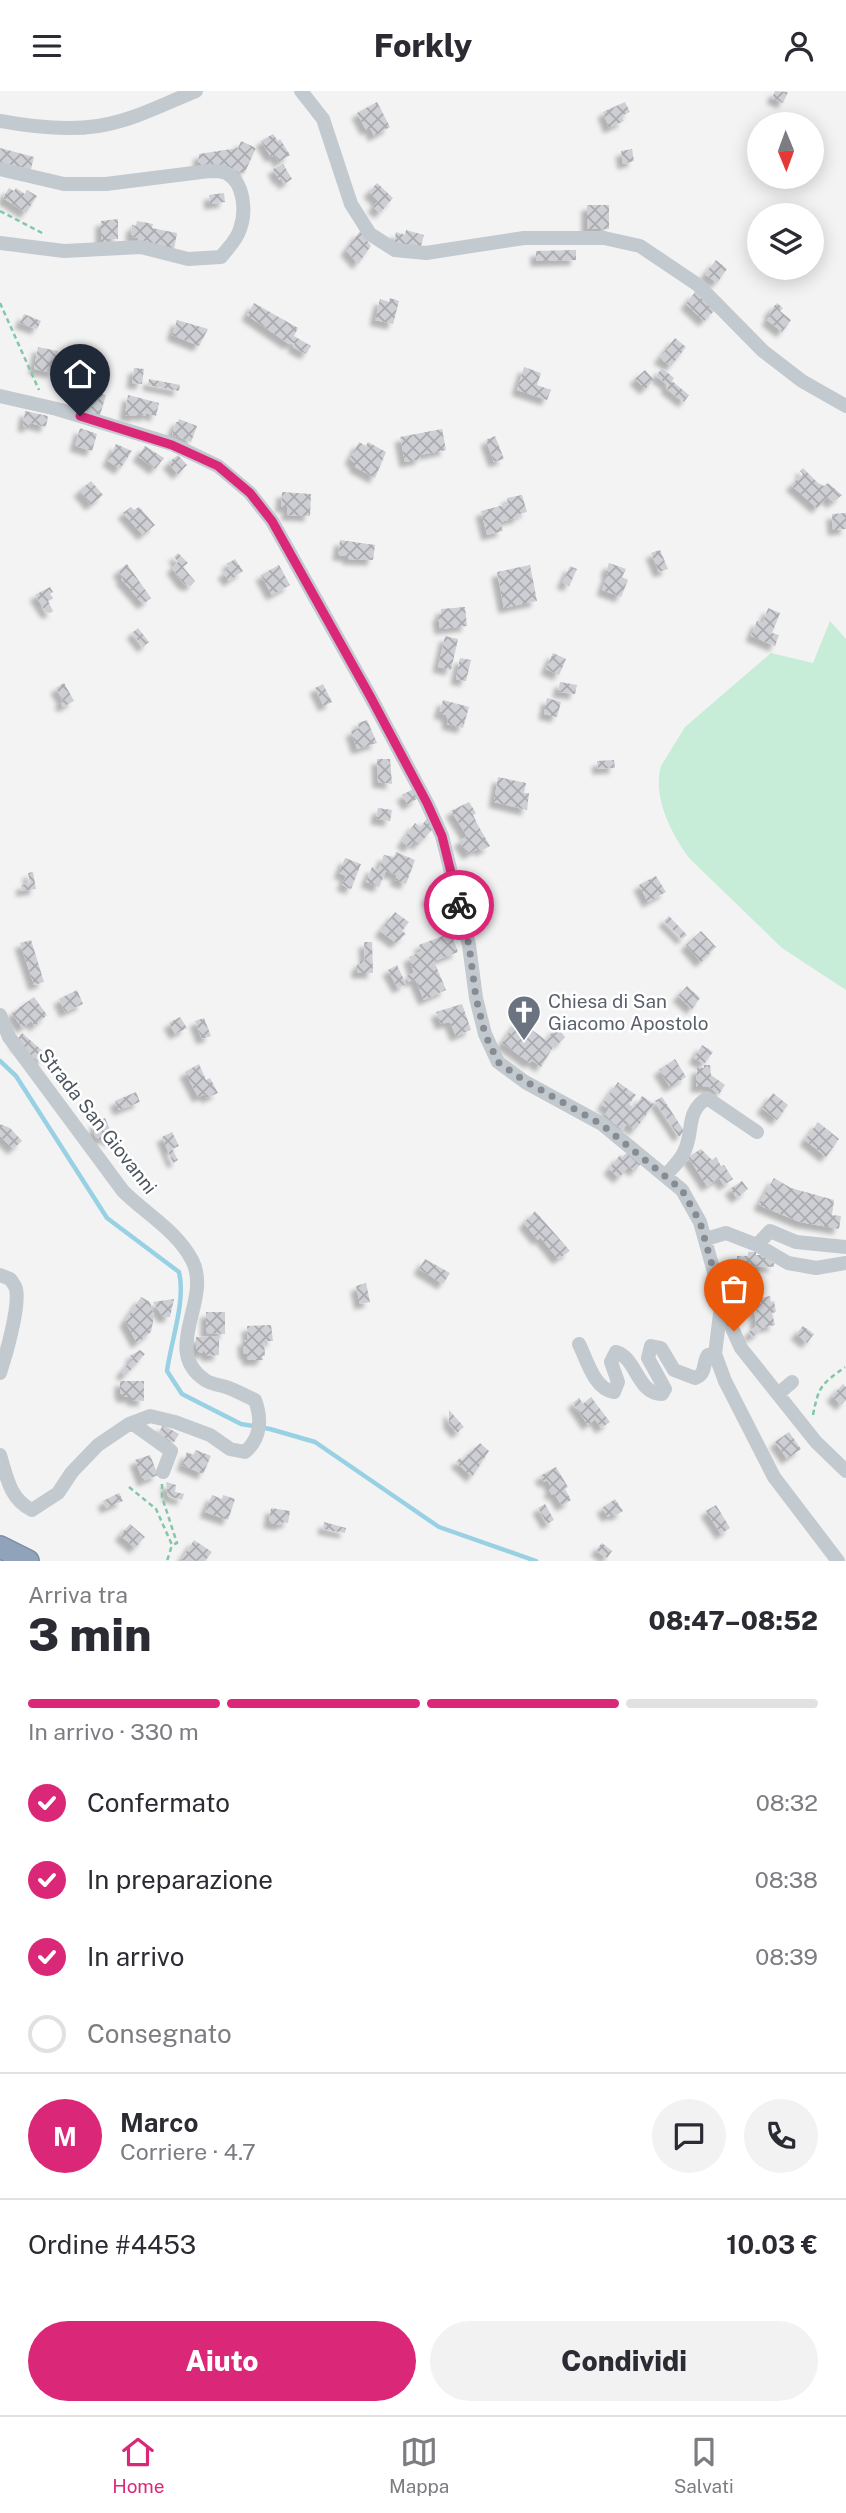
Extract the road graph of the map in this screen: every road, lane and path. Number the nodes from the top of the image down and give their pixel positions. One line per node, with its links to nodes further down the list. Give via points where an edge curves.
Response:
1 (196, 91): 3 (street, via 98,126 50,129)
2 (301, 91): 10 (street, via 323,119 351,204 370,233 395,250 426,253 524,238 566,237 604,238 640,246 698,285 763,351)
3 (0, 121)
4 (0, 169): 7 (street, via 64,184 226,173 239,187 243,206 240,230 221,257 215,258 188,259 141,247 64,251)
5 (0, 211): 6 (path)
6 (45, 234)
7 (0, 243)
8 (0, 303): 11 (path, via 40,393)
9 (0, 396): 11 (street)
10 (846, 406)
11 (57, 409): 14 (street, via 172,445 218,466 250,493 272,521 442,836 469,945 476,998 498,1062 601,1124)
12 (0, 1015): 27 (street, Strada San Giovanni, via 9,1037 124,1191 167,1228 193,1261 196,1282 184,1352 190,1367 207,1382 255,1400 260,1413 255,1443 246,1452 175,1422 150,1416)
13 (757, 1132): 14 (street, via 707,1098 697,1104 685,1152)
14 (665, 1176): 15 (street, via 682,1190)
15 (706, 1239): 16 (street, via 726,1233); 20 (street)
16 (757, 1245): 17 (street, via 770,1231 796,1242); 18 (street, via 788,1263 816,1268)
17 (846, 1247)
18 (846, 1262)
19 (0, 1275): 24 (street, via 16,1288 16,1299)
20 (722, 1301): 22 (street); 26 (street, via 741,1348)
21 (579, 1343): 22 (street, via 599,1384 614,1392 618,1382 611,1362 617,1352 655,1394 666,1389 648,1357 651,1346 661,1348 674,1370 695,1378 704,1371 708,1355)
22 (715, 1354): 37 (street, via 774,1477)
23 (845, 1367): 28 (path, via 818,1390 812,1422)
24 (0, 1373)
25 (792, 1382): 26 (street)
26 (778, 1394): 28 (street)
27 (132, 1423): 29 (street, Strada San Giovanni, via 98,1445 58,1493 32,1510 18,1503); 31 (street, via 171,1451)
28 (816, 1442): 30 (street)
29 (0, 1455)
30 (846, 1471)
31 (163, 1472): 33 (path, via 162,1497 177,1543)
32 (129, 1487): 33 (path, via 156,1509)
33 (172, 1545): 36 (path)
34 (0, 1547): 35 (highway)
35 (29, 1561)
36 (167, 1561)
37 (838, 1561)

